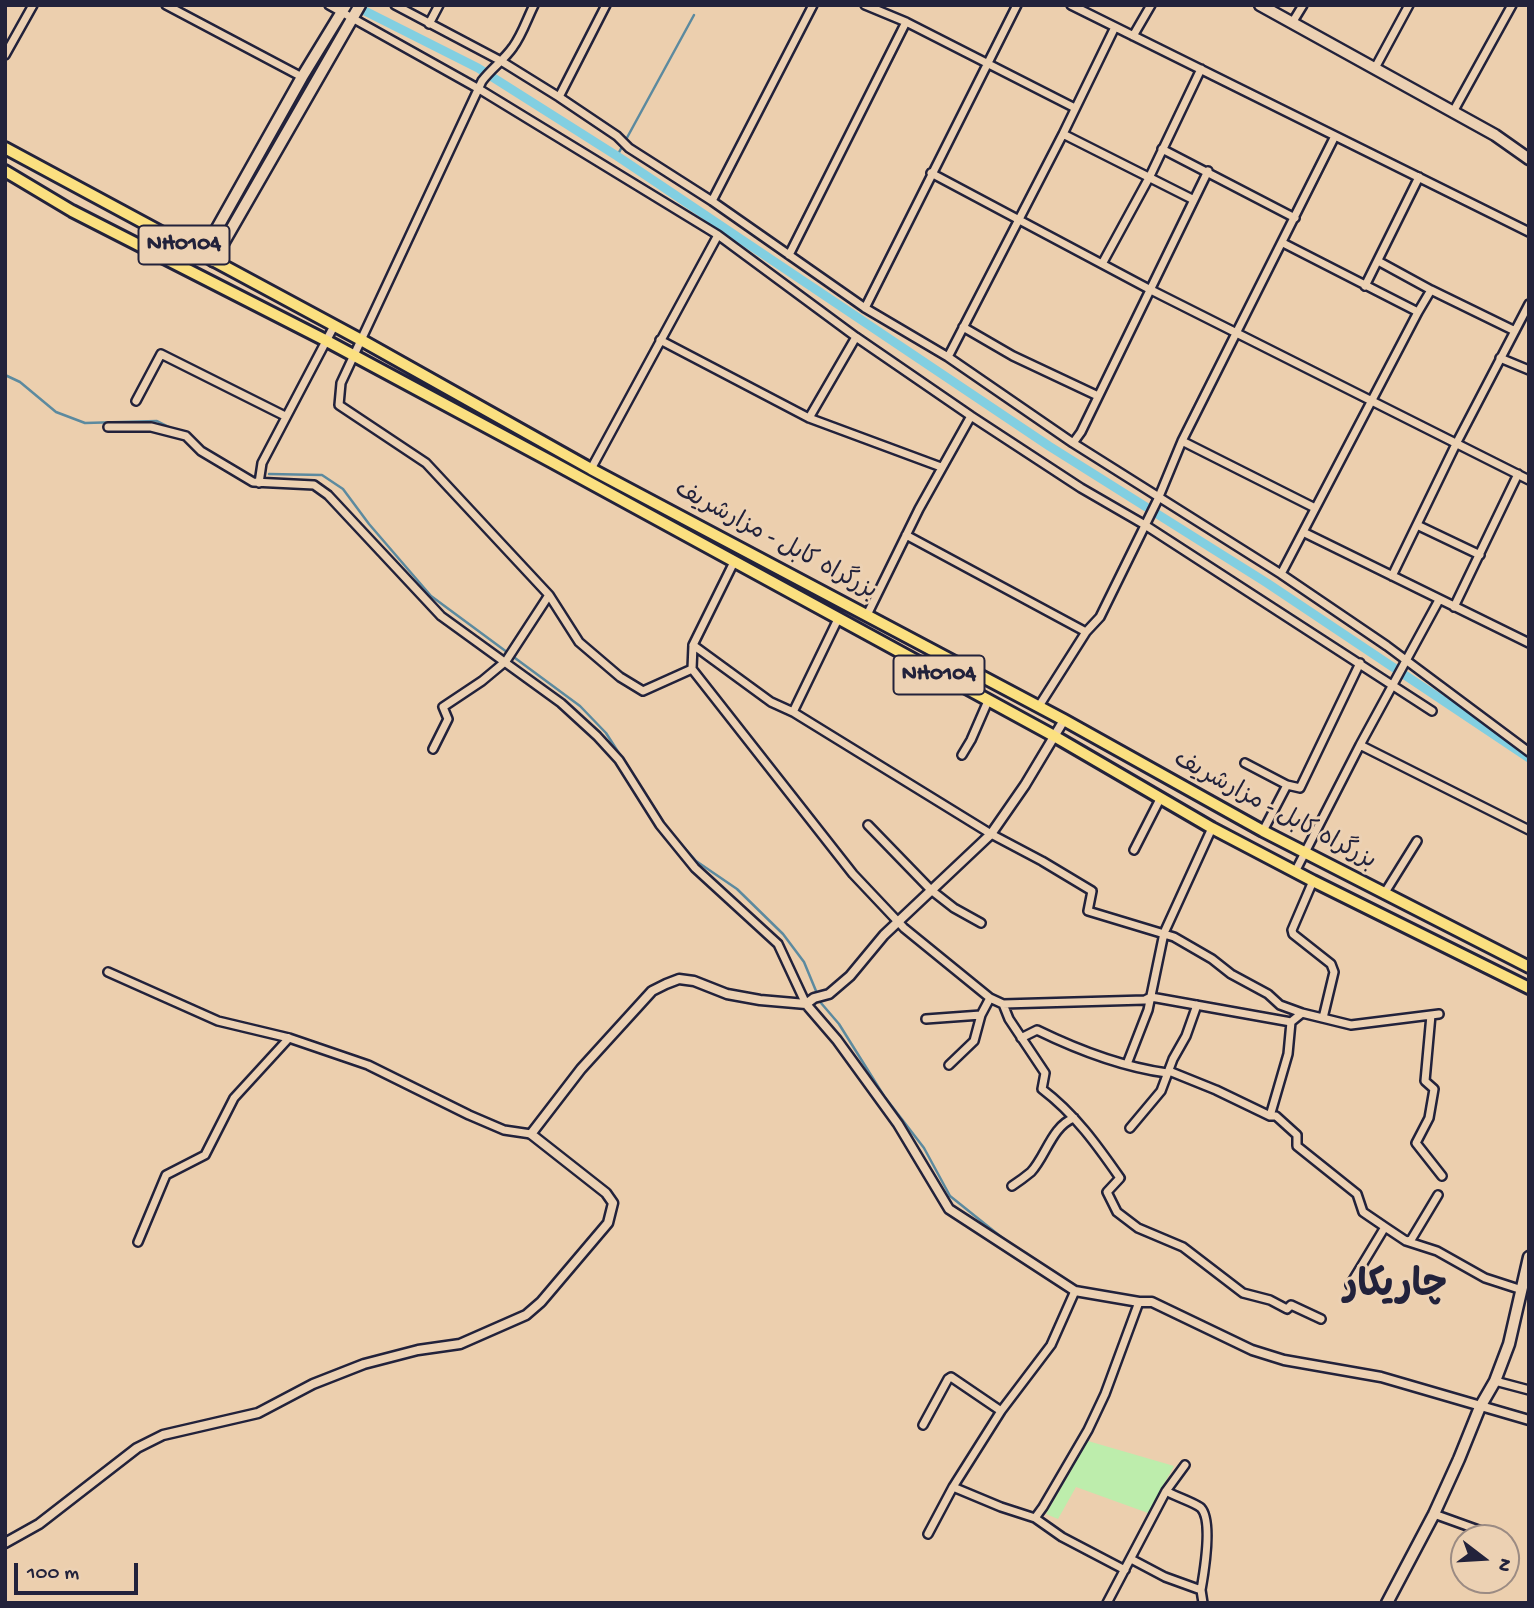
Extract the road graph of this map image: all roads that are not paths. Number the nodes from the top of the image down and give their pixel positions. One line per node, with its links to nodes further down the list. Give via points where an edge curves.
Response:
1 (33, 5): 24 (street)
2 (166, 5): 29 (street)
3 (329, 5): 17 (street)
4 (395, 5): 21 (street)
5 (439, 5): 21 (street)
6 (534, 5): 26 (street, via 514,46)
7 (606, 5): 31 (street)
8 (813, 5): 45 (street)
9 (865, 5): 19 (street)
10 (1017, 5): 25 (street)
11 (1071, 5): 22 (street)
12 (1151, 5): 23 (street)
13 (1260, 5): 20 (main road)
14 (1303, 5): 20 (street)
15 (1409, 5): 27 (street)
16 (1512, 5): 33 (street)
17 (344, 9): 18 (street); 29 (main road)
18 (357, 12): 30 (street); 52 (main road)
19 (906, 22): 25 (street); 51 (street)
20 (1292, 23): 27 (main road)
21 (429, 24): 26 (street)
22 (1115, 27): 23 (street); 32 (street)
23 (1133, 36): 28 (street)
24 (5, 55)
25 (989, 63): 32 (street); 41 (street)
26 (497, 64): 30 (street); 31 (street)
27 (1375, 68): 33 (main road)
28 (1201, 69): 35 (street); 37 (street)
29 (302, 76): 52 (main road)
30 (481, 85): 49 (street); 68 (street)
31 (559, 97): 45 (street)
32 (1075, 108): 34 (street)
33 (1453, 112): 38 (main road)
34 (1063, 134): 42 (street); 47 (street)
35 (1335, 136): 43 (street); 46 (street)
36 (5, 148): 52 (highway, بزرگراه کابل - مزارشریف / NH0104)
37 (1162, 149): 40 (street); 42 (street)
38 (1529, 159)
39 (5, 171): 66 (highway, بزرگراه کابل - مزارشریف / NH0104, via 72,211)
40 (1208, 171): 44 (street); 46 (street)
41 (931, 173): 47 (street); 59 (street)
42 (1150, 176): 44 (street); 54 (street)
43 (1419, 177): 48 (street); 53 (street)
44 (1194, 200): 56 (street)
45 (712, 201): 51 (street)
46 (1295, 218): 50 (street)
47 (1019, 220): 54 (street); 62 (street)
48 (1529, 232)
49 (718, 235): 65 (street); 67 (street)
50 (1283, 243): 55 (street); 64 (street)
51 (789, 254): 59 (street)
52 (208, 258): 61 (highway, بزرگراه کابل - مزارشریف / NH0104)
53 (1378, 261): 55 (street); 57 (street)
54 (1102, 264): 56 (street)
55 (1365, 286): 60 (street)
56 (1149, 289): 64 (street); 73 (street)
57 (1431, 290): 60 (street); 63 (street)
58 (1529, 304): 63 (street)
59 (865, 308): 70 (street)
60 (1418, 312): 75 (street)
61 (334, 326): 66 (street); 68 (highway, بزرگراه کابل - مزارشریف / NH0104)
62 (963, 327): 70 (street); 73 (street)
63 (1515, 331): 71 (street)
64 (1236, 333): 75 (street); 80 (street)
65 (856, 337): 77 (street); 78 (street)
66 (326, 340): 69 (highway, بزرگراه کابل - مزارشریف / NH0104); 76 (street)
67 (660, 340): 78 (street); 84 (street)
68 (363, 341): 69 (street); 84 (highway, بزرگراه کابل - مزارشریف / NH0104)
69 (353, 356): 95 (highway, بزرگراه کابل - مزارشریف / NH0104); 98 (street, via 341,383 339,405 426,463)
70 (948, 357): 81 (street)
71 (1500, 358): 72 (street); 82 (street)
72 (1529, 370)
73 (1098, 396): 81 (street)
74 (136, 401): 76 (street, via 161,354)
75 (1370, 401): 82 (street); 89 (street)
76 (285, 416): 87 (street, via 262,463)
77 (971, 416): 83 (street); 90 (street)
78 (809, 418): 83 (street)
79 (108, 427): 87 (street, via 151,427 186,436 201,451)
80 (1182, 441): 88 (street); 89 (street)
81 (1073, 443): 88 (street)
82 (1456, 444): 85 (street); 91 (street)
83 (941, 467): 93 (street)
84 (591, 469): 101 (highway, بزرگراه کابل - مزارشریف / NH0104)
85 (1518, 474): 86 (street); 94 (street)
86 (1529, 480)
87 (259, 483): 106 (street, via 314,485 441,615)
88 (1156, 502): 90 (street); 96 (street)
89 (1315, 508): 92 (street)
90 (1145, 525): 103 (street, via 1100,617); 107 (street)
91 (1417, 525): 94 (street); 97 (street)
92 (1303, 531): 96 (street); 97 (street)
93 (906, 535): 101 (street); 103 (street)
94 (1480, 555): 100 (street)
95 (734, 562): 102 (highway, بزرگراه کابل - مزارشریف / NH0104); 105 (street)
96 (1281, 574): 108 (street, via 1387,646)
97 (1392, 576): 99 (street)
98 (549, 595): 106 (street); 109 (street, via 579,642 643,691)
99 (1439, 600): 100 (street); 108 (street)
100 (1454, 607): 104 (street)
101 (867, 615): 112 (highway, بزرگراه کابل - مزارشریف / NH0104)
102 (838, 619): 111 (highway, بزرگراه کابل - مزارشریف / NH0104); 114 (street)
103 (1086, 632): 112 (street)
104 (1529, 643)
105 (693, 645): 109 (street); 114 (street, via 771,702)
106 (508, 657): 118 (street, via 443,707 448,719); 144 (street, via 619,760 660,825 695,868 778,944)
107 (1360, 663): 110 (street); 122 (street, via 1300,788)
108 (1405, 666): 110 (street); 119 (street)
109 (692, 669): 136 (street, via 853,874)
110 (1395, 682): 113 (street); 117 (street)
111 (988, 701): 116 (highway, بزرگراه کابل - مزارشریف / NH0104); 120 (street)
112 (1038, 706): 115 (highway, بزرگراه کابل - مزارشریف / NH0104)
113 (1432, 711)
114 (793, 712): 128 (street)
115 (1064, 720): 116 (street); 127 (highway, بزرگراه کابل - مزارشریف / NH0104)
116 (1054, 736): 123 (highway, بزرگراه کابل - مزارشریف / NH0104); 128 (street)
117 (1360, 745): 126 (street); 131 (street)
118 (433, 749)
119 (1528, 749)
120 (962, 755)
121 (1245, 762): 122 (street)
122 (1287, 785): 127 (street)
123 (1160, 799): 125 (highway, بزرگراه کابل - مزارشریف / NH0104); 130 (street)
124 (868, 825): 134 (street)
125 (1212, 828): 132 (highway, بزرگراه کابل - مزارشریف / NH0104); 138 (street)
126 (1529, 830)
127 (1263, 831): 131 (highway, بزرگراه کابل - مزارشریف / NH0104)
128 (990, 834): 134 (street); 138 (street, via 1092,891 1088,911)
129 (1417, 841): 135 (street)
130 (1134, 850)
131 (1306, 853): 132 (street); 135 (highway, بزرگراه کابل - مزارشریف / NH0104)
132 (1295, 872): 133 (highway, بزرگراه کابل - مزارشریف / NH0104)
133 (1312, 881): 141 (highway, بزرگراه کابل - مزارشریف / NH0104); 149 (street, via 1293,934 1331,964 1334,972)
134 (931, 890): 136 (street); 137 (street)
135 (1384, 894): 139 (highway, بزرگراه کابل - مزارشریف / NH0104)
136 (899, 922): 143 (street); 144 (street, via 850,976 829,994)
137 (981, 923)
138 (1164, 933): 142 (street); 147 (street, via 1280,1005)
139 (1529, 967)
140 (108, 972): 152 (street, via 218,1021)
141 (1529, 988)
142 (1151, 997): 145 (street); 146 (street); 154 (street)
143 (990, 998): 145 (street); 148 (street)
144 (806, 1004): 160 (street, via 738,996 679,979 652,990 581,1069); 170 (street, via 898,1124 949,1209)
145 (1003, 1004): 153 (street)
146 (1197, 1005): 151 (street); 156 (street)
147 (1302, 1013): 149 (street); 151 (street)
148 (981, 1015): 150 (street); 155 (street, via 974,1041)
149 (1323, 1018): 161 (street, via 1351,1025 1435,1014 1425,1081 1434,1089 1429,1118 1416,1143)
150 (926, 1019)
151 (1291, 1022): 157 (street, via 1288,1054)
152 (289, 1038): 160 (street, via 368,1065 504,1130); 166 (street, via 234,1098 205,1155 166,1175)
153 (1021, 1038): 154 (street, via 1037,1030 1077,1049); 158 (street, via 1045,1073 1042,1089)
154 (1127, 1064): 156 (street)
155 (950, 1065)
156 (1168, 1072): 157 (street); 159 (street, via 1161,1091)
157 (1270, 1116): 164 (street, via 1297,1135 1297,1146 1357,1194 1363,1212)
158 (1074, 1118): 162 (street, via 1057,1132 1031,1172); 172 (street, via 1120,1178 1107,1192 1117,1212 1138,1228 1183,1247 1243,1293 1287,1309 1291,1305)
159 (1130, 1128)
160 (531, 1134): 186 (street, via 613,1203 608,1223 526,1315 460,1345 364,1364 258,1413 163,1435 137,1448 38,1524)
161 (1442, 1176)
162 (1012, 1186)
163 (1438, 1195): 165 (street, via 1412,1240)
164 (1385, 1227): 165 (street); 168 (street)
165 (1406, 1241): 169 (street)
166 (138, 1242)
167 (1529, 1257): 169 (main road)
168 (1350, 1285)
169 (1522, 1290): 173 (main road)
170 (1074, 1291): 171 (street); 176 (street, via 1051,1345)
171 (1139, 1302): 175 (street, via 1152,1302 1252,1350 1284,1360 1381,1377); 183 (street, via 1094,1418)
172 (1321, 1319)
173 (1495, 1381): 174 (street); 175 (main road)
174 (1529, 1390)
175 (1480, 1407): 177 (street); 182 (main road)
176 (1001, 1411): 178 (street, via 951,1377); 180 (street)
177 (1529, 1420)
178 (923, 1425)
179 (1185, 1465): 181 (street)
180 (953, 1487): 183 (street); 185 (street)
181 (1166, 1491): 187 (street); 189 (street, via 1200,1507 1206,1517)
182 (1434, 1514): 184 (street); 192 (main road)
183 (1035, 1518): 188 (street)
184 (1462, 1524)
185 (928, 1534)
186 (5, 1542)
187 (1131, 1559): 188 (street); 189 (street)
188 (1125, 1570): 190 (street)
189 (1201, 1590): 191 (street)
190 (1107, 1603)
191 (1203, 1603)
192 (1387, 1603)

